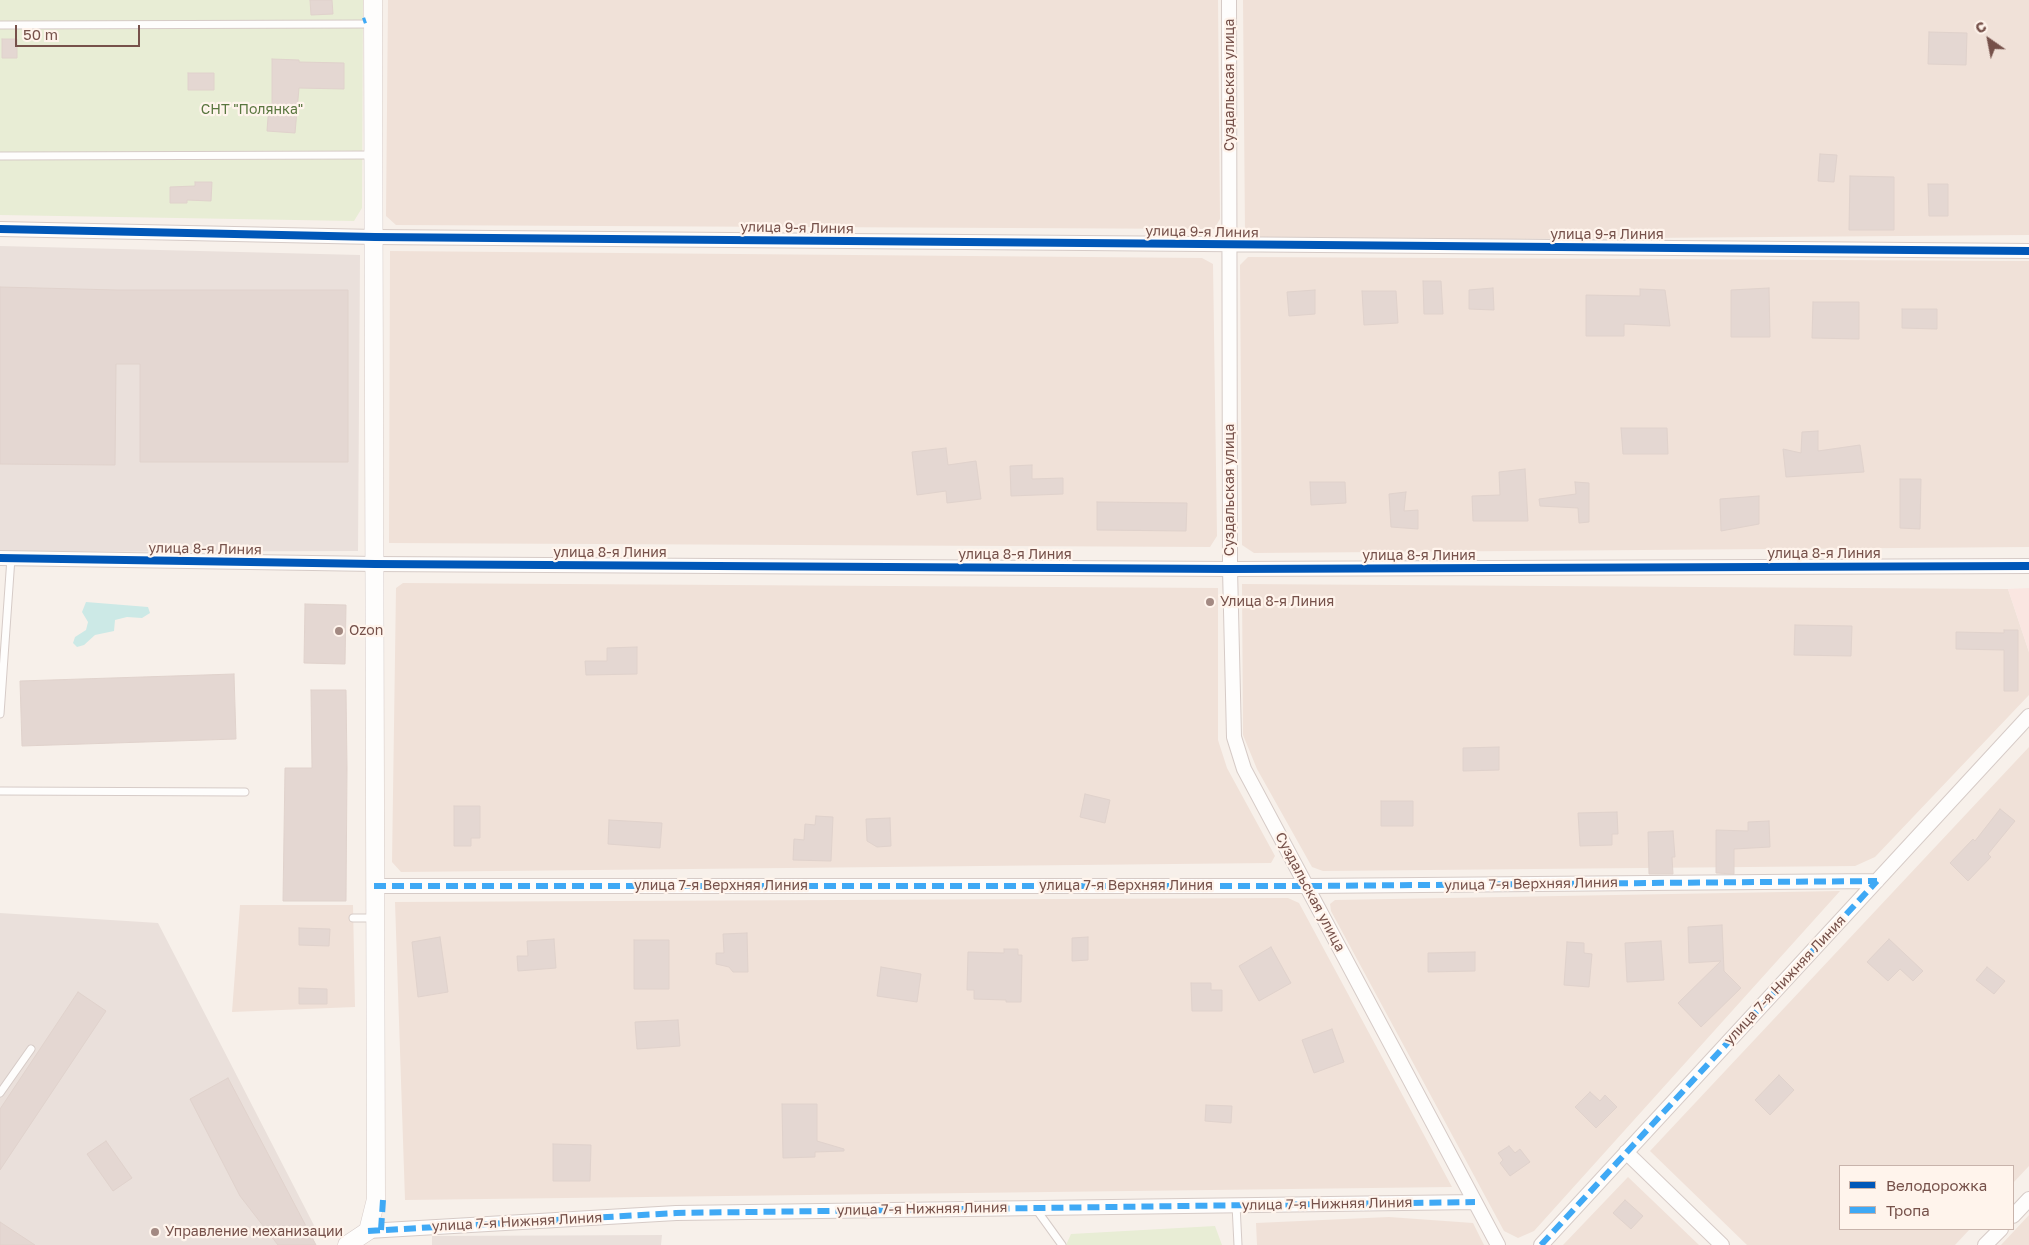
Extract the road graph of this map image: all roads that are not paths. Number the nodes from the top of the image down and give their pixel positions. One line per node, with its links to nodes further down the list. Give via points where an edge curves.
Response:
1 (374, 0): 3 (street)
2 (1229, 0): 9 (street, Суздальская улица)
3 (374, 24): 4 (lane); 5 (street)
4 (0, 25)
5 (374, 155): 6 (lane); 8 (street)
6 (0, 156)
7 (0, 229): 8 (street, улица 9-я Линия)
8 (375, 237): 9 (street, улица 9-я Линия); 12 (street)
9 (1231, 245): 10 (street, улица 9-я Линия); 14 (street, Суздальская улица)
10 (2029, 251)
11 (6, 558): 12 (street, улица 8-я Линия); 15 (lane)
12 (375, 564): 14 (street, улица 8-я Линия); 20 (street)
13 (2029, 566): 14 (street, улица 8-я Линия)
14 (1230, 569): 21 (street, Суздальская улица, via 1234,737 1244,769)
15 (0, 714)
16 (2029, 716): 19 (street, улица 7-я Нижняя Линия)
17 (0, 791): 18 (lane)
18 (245, 792)
19 (1877, 881): 21 (street, улица 7-я Верхняя Линия); 26 (street, улица 7-я Нижняя Линия)
20 (374, 886): 21 (street, улица 7-я Верхняя Линия); 23 (street)
21 (1308, 886): 28 (street, Суздальская улица)
22 (353, 918): 23 (lane)
23 (374, 918): 33 (street, via 376,1199)
24 (31, 1049): 25 (lane)
25 (0, 1093)
26 (1626, 1152): 38 (street, улица 7-я Нижняя Линия); 39 (street)
27 (2029, 1199): 31 (street)
28 (1475, 1202): 29 (street, улица 7-я Нижняя Линия); 37 (street, Суздальская улица)
29 (1236, 1205): 30 (street, улица 7-я Нижняя Линия); 36 (lane)
30 (1035, 1208): 33 (street, улица 7-я Нижняя Линия, via 676,1213); 35 (lane)
31 (2014, 1215)
32 (2000, 1230): 40 (street)
33 (368, 1231): 34 (street)
34 (347, 1245)
35 (1062, 1245)
36 (1238, 1245)
37 (1498, 1245)
38 (1541, 1245)
39 (1722, 1245)
40 (1985, 1245)

